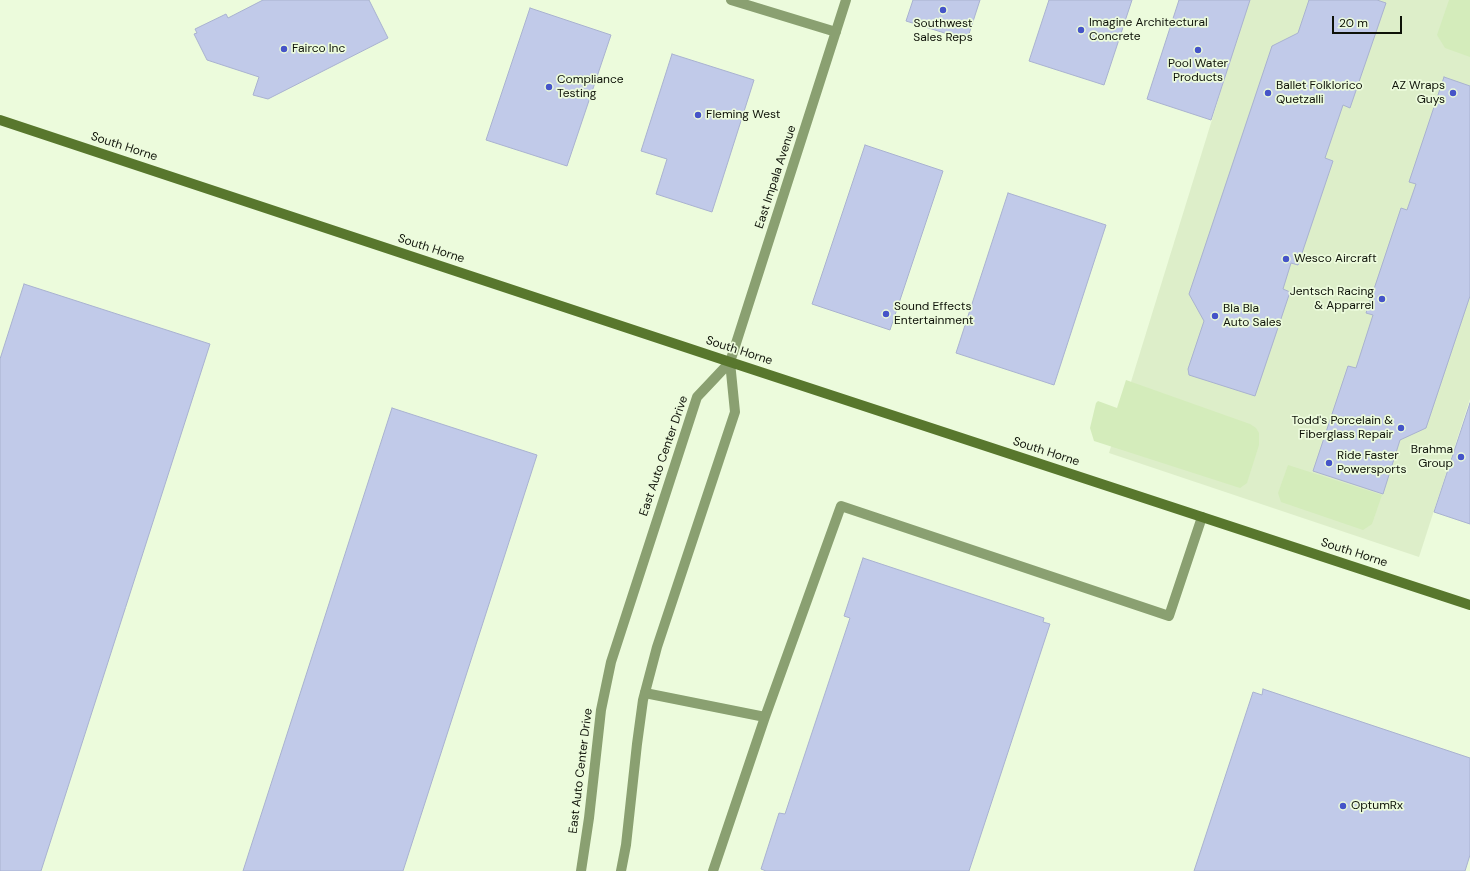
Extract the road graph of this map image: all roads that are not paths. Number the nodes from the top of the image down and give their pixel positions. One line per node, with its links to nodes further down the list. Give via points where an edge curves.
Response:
1 (731, 0): 3 (street)
2 (846, 0): 3 (street, East Impala Avenue)
3 (836, 32): 5 (street, East Impala Avenue)
4 (0, 120): 5 (street, South Horne)
5 (730, 362): 6 (street, South Horne); 8 (street, via 735,412 657,647); 10 (street, East Auto Center Drive, via 697,397 611,662 601,710)
6 (1202, 517): 7 (street, South Horne); 9 (street, via 1168,616 841,506)
7 (1470, 605)
8 (645, 693): 9 (street); 11 (street)
9 (765, 717): 12 (street)
10 (581, 871)
11 (621, 871)
12 (713, 871)

